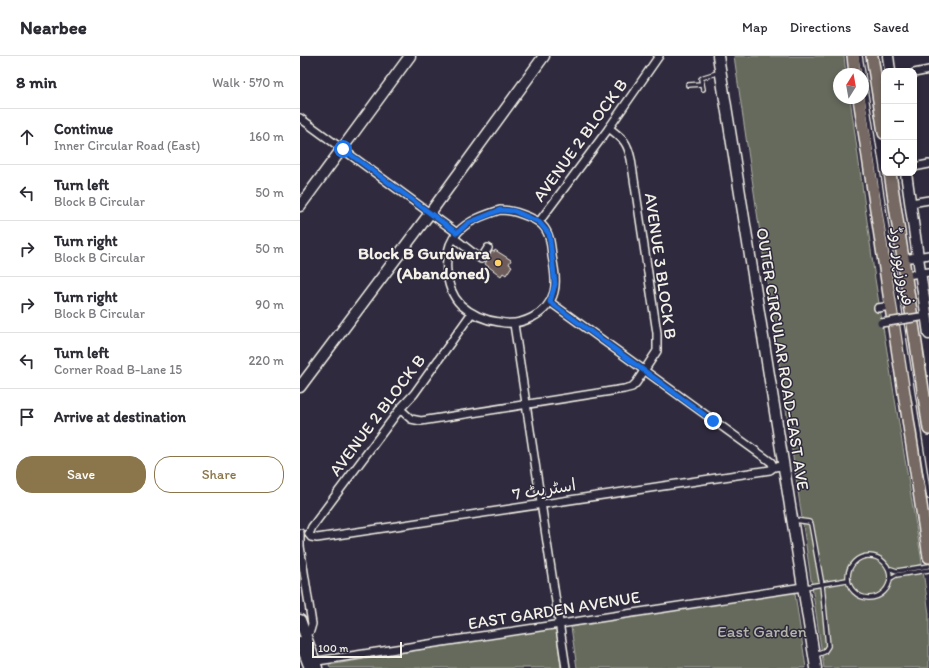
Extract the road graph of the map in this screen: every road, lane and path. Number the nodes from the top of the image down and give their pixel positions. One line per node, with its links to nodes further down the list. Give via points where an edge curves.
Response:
1 (402, 56): 24 (street)
2 (410, 56): 24 (street)
3 (544, 56): 33 (street)
4 (659, 56): 23 (street, AVENUE 2 BLOCK B)
5 (718, 56): 14 (street, OUTER CIRCULAR ROAD-EAST AVE)
6 (853, 56): 10 (main road)
7 (860, 56): 11 (lane)
8 (872, 56): 21 (main road)
9 (888, 56): 12 (street)
10 (854, 68)
11 (862, 68)
12 (890, 68)
13 (929, 70): 15 (street)
14 (721, 72): 16 (lane, via 704,77 701,79); 55 (street, OUTER CIRCULAR ROAD-EAST AVE)
15 (917, 72)
16 (702, 84): 17 (lane); 18 (lane)
17 (688, 85)
18 (703, 89)
19 (860, 104): 43 (main road, فیروزپور روڈ)
20 (868, 104): 56 (lane)
21 (881, 114)
22 (300, 118): 24 (street)
23 (609, 128): 34 (street, AVENUE 2 BLOCK B); 50 (street, AVENUE 3 BLOCK B, via 624,140 631,159 658,344 657,351)
24 (340, 147): 29 (street); 32 (street); 33 (street)
25 (929, 164): 26 (street)
26 (917, 166)
27 (890, 176): 39 (main road, فیروزپور روڈ)
28 (906, 176): 31 (street)
29 (300, 196)
30 (929, 200): 31 (street)
31 (911, 203): 38 (street)
32 (300, 206)
33 (430, 213): 35 (street); 51 (street)
34 (539, 222): 35 (street, via 514,211 500,210 474,220); 42 (street, via 549,234 555,284)
35 (455, 236): 36 (street, via 481,259); 45 (street, via 448,254 447,274 454,296)
36 (488, 248)
37 (929, 255): 38 (street)
38 (918, 257): 39 (street); 40 (street)
39 (904, 259): 41 (main road, فیروزپور روڈ)
40 (925, 272): 41 (street); 49 (street)
41 (906, 275): 49 (main road, فیروزپور روڈ)
42 (550, 302): 48 (street, via 544,310); 50 (street)
43 (891, 306): 44 (street); 61 (main road, فیروزپور روڈ)
44 (878, 308)
45 (471, 314): 48 (street, via 490,321); 53 (street, AVENUE 2 BLOCK B, via 414,394)
46 (920, 317): 47 (street, bridge)
47 (881, 323)
48 (514, 324): 52 (street)
49 (921, 331): 54 (main road, فیروزپور روڈ)
50 (644, 371): 52 (street, AVENUE 3 BLOCK B, via 632,387); 55 (street)
51 (300, 387)
52 (526, 404): 53 (street, AVENUE 3 BLOCK B, via 421,421 411,419); 57 (street)
53 (400, 409): 59 (street, AVENUE 2 BLOCK B)
54 (929, 429)
55 (779, 467): 57 (street, اسٹریٹ 7); 58 (street, OUTER CIRCULAR ROAD-EAST AVE)
56 (929, 497)
57 (541, 504): 59 (street, اسٹریٹ 7, via 317,538); 70 (street)
58 (793, 520): 67 (lane, via 812,524); 68 (street, OUTER CIRCULAR ROAD-EAST AVE)
59 (309, 534): 60 (street)
60 (301, 535): 71 (street, via 300,546 312,624 310,631)
61 (929, 557)
62 (929, 566): 63 (lane, via 897,570)
63 (890, 568): 65 (lane); 66 (lane, via 880,558 866,556 850,567)
64 (929, 570): 65 (lane, via 896,574)
65 (891, 578): 66 (lane, via 885,591 870,598 856,594)
66 (847, 580): 67 (lane)
67 (822, 585): 68 (lane); 72 (lane, via 828,646 824,652)
68 (804, 587): 70 (street, EAST GARDEN AVENUE); 72 (street, OUTER CIRCULAR ROAD-EAST AVE)
69 (300, 620): 71 (street)
70 (559, 624): 73 (street, EAST GARDEN AVENUE); 74 (street)
71 (303, 637): 73 (street)
72 (814, 655): 75 (street, OUTER CIRCULAR ROAD-EAST AVE)
73 (313, 665)
74 (566, 668)
75 (816, 668)

